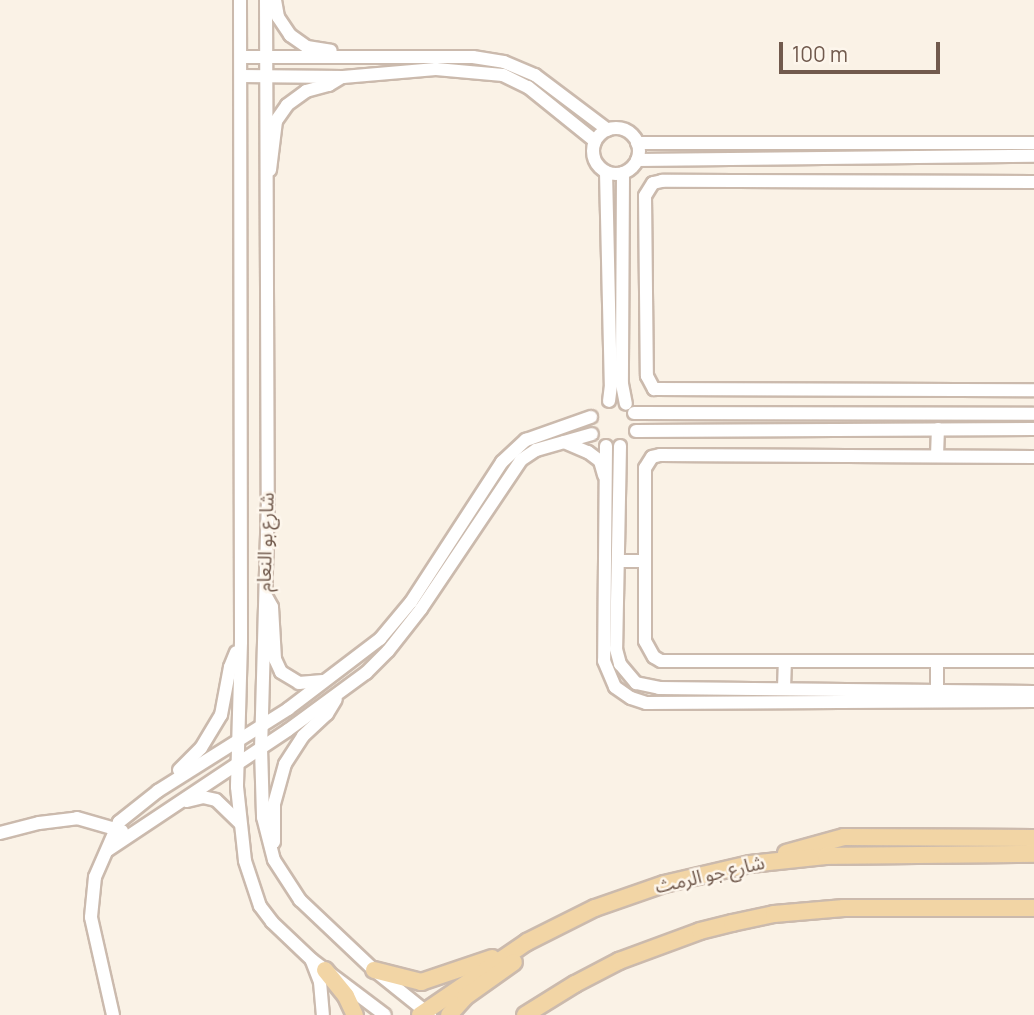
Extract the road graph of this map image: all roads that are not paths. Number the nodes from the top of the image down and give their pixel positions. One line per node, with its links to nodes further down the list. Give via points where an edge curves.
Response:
1 (240, 0): 4 (street, شارع بو النعام)
2 (266, 0): 5 (street, شارع بو النعام)
3 (275, 0): 6 (street, via 278,18 292,37 307,47 333,51)
4 (242, 57): 5 (street); 7 (street, شارع بو النعام)
5 (265, 58): 6 (street); 8 (street, شارع بو النعام)
6 (343, 58): 10 (street, via 473,57 505,62 534,75)
7 (241, 76): 8 (street); 50 (street, شارع بو النعام)
8 (265, 76): 9 (street); 20 (street, شارع بو النعام)
9 (342, 77): 11 (street, via 436,69 503,75 528,87); 20 (street, via 306,91 286,105 276,121 272,161)
10 (608, 130): 11 (street); 12 (street, via 625,130)
11 (595, 142): 18 (street, via 594,159)
12 (637, 143): 13 (street); 17 (street)
13 (1034, 143)
14 (785, 156): 16 (street); 17 (street); 21 (street)
15 (1034, 156): 16 (street)
16 (938, 157): 22 (street)
17 (637, 160): 19 (street)
18 (606, 172): 19 (street); 29 (street)
19 (624, 173): 25 (street)
20 (264, 180): 49 (street, شارع بو النعام, via 268,499)
21 (785, 182): 22 (street); 24 (street, via 653,183 645,196)
22 (939, 182): 23 (street)
23 (1034, 182)
24 (646, 285): 25 (street); 28 (street, via 650,386 659,391)
25 (623, 286): 30 (street, via 622,384)
26 (938, 390): 27 (street); 28 (street); 33 (street)
27 (1034, 390)
28 (786, 391): 32 (street)
29 (608, 401): 30 (street); 34 (street)
30 (630, 409): 32 (street); 38 (street)
31 (1034, 414): 33 (street)
32 (786, 415): 33 (street)
33 (937, 415)
34 (591, 416): 39 (street); 54 (street, via 514,449 395,624)
35 (938, 429): 36 (street); 37 (street); 44 (street)
36 (1034, 429)
37 (783, 430): 38 (street); 43 (street)
38 (636, 431): 42 (street)
39 (592, 435): 40 (street); 41 (street)
40 (564, 442): 46 (street, via 600,461); 58 (street, via 521,460 397,641)
41 (606, 446): 42 (street); 46 (street)
42 (620, 446): 47 (street)
43 (784, 456): 44 (street); 48 (street, via 652,457 645,468)
44 (937, 456): 45 (street)
45 (1034, 457)
46 (608, 486): 59 (street, via 604,661 615,687 631,698 646,703)
47 (618, 561): 48 (street); 55 (street, via 616,649 620,664 636,684 648,688)
48 (645, 561): 53 (street, via 645,641 654,657 670,663)
49 (264, 593): 54 (street, via 272,607 274,650 281,672 299,683); 60 (street, شارع بو النعام)
50 (241, 642): 61 (street, شارع بو النعام); 64 (street, via 214,728 190,761)
51 (937, 661): 52 (street); 53 (street); 56 (street)
52 (1034, 661)
53 (785, 662): 55 (street)
54 (326, 680): 60 (street)
55 (784, 688): 56 (street)
56 (937, 691): 57 (street)
57 (1034, 692)
58 (337, 695): 62 (street); 73 (street, via 327,714 291,752 278,781)
59 (1034, 701)
60 (262, 726): 61 (street); 62 (street, شارع بو النعام)
61 (237, 741): 63 (street, شارع بو النعام); 64 (street)
62 (261, 748): 63 (street); 73 (street, شارع بو النعام, via 263,817)
63 (237, 762): 65 (street); 66 (street, شارع بو النعام)
64 (158, 791): 67 (street)
65 (180, 803): 66 (street, via 209,798); 69 (street)
66 (240, 823): 78 (street, شارع بو النعام, via 245,861 260,906)
67 (116, 828): 68 (street, via 77,818); 69 (street); 71 (street)
68 (0, 833)
69 (132, 835): 71 (street)
70 (1034, 838): 74 (main road, via 844,837)
71 (108, 850): 83 (street, via 95,877 91,917)
72 (1034, 855): 74 (main road, شارع جو الرمث, via 826,856)
73 (274, 860): 80 (street, شارع بو النعام, via 318,920)
74 (750, 864): 76 (main road, شارع جو الرمث, via 664,884)
75 (1034, 908): 81 (main road, via 844,908 753,919 651,948 575,984)
76 (562, 924): 77 (main road, شارع جو الرمث); 87 (main road, via 551,939 465,997)
77 (514, 950): 80 (main road, via 421,982); 82 (main road, شارع جو الرمث)
78 (312, 960): 79 (street, شارع بو النعام); 84 (street, via 320,982)
79 (325, 970): 85 (main road); 86 (street, شارع بو النعام)
80 (374, 970): 82 (street, شارع بو النعام)
81 (536, 1010): 88 (main road)
82 (425, 1014)
83 (113, 1015)
84 (323, 1015)
85 (355, 1015)
86 (386, 1015)
87 (449, 1015)
88 (525, 1015)

